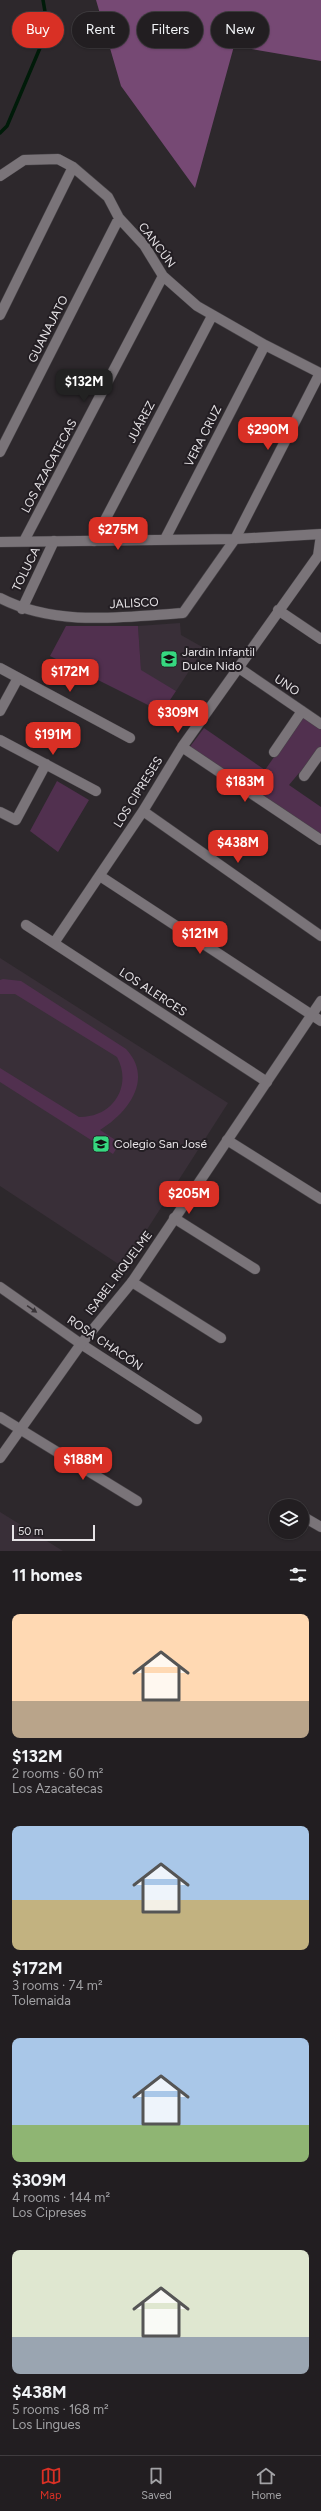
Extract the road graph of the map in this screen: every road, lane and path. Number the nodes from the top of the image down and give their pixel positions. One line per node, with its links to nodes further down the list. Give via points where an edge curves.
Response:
1 (73, 167): 2 (street, CANCÚN, via 58,158 24,160); 3 (street, CANCÚN, via 108,197); 5 (street)
2 (0, 176)
3 (119, 218): 4 (street, CANCÚN, via 144,245); 8 (street, GUANAJATO)
4 (163, 276): 6 (street, CANCÚN); 12 (street, LOS AZACATECAS)
5 (0, 315)
6 (212, 316): 7 (street, CANCÚN); 14 (street, JUÁREZ)
7 (265, 345): 10 (street, VERA CRUZ); 11 (street, CANCÚN, via 320,373)
8 (0, 452)
9 (321, 535): 11 (street); 16 (street, LOS CIPRESES)
10 (165, 539): 11 (street); 14 (street)
11 (235, 539): 18 (street, JALISCO, via 183,613 66,618)
12 (24, 541): 13 (street); 15 (street)
13 (54, 541): 14 (street); 18 (street, TOLUCA)
14 (94, 541)
15 (0, 542)
16 (319, 557): 19 (street, LOS CIPRESES)
17 (0, 598): 18 (street, JALISCO)
18 (22, 609)
19 (278, 610): 20 (street); 22 (street, LOS CIPRESES)
20 (321, 639)
21 (0, 668): 23 (street)
22 (239, 668): 25 (street, UNO); 29 (street, LOS CIPRESES)
23 (18, 678): 24 (street); 27 (street)
24 (0, 711)
25 (302, 711): 26 (street, UNO); 30 (street)
26 (321, 724)
27 (130, 738)
28 (0, 740): 32 (street)
29 (182, 747): 35 (street, LOS CIPRESES); 37 (street)
30 (274, 752)
31 (321, 752): 33 (street)
32 (46, 764): 34 (street); 36 (street, via 16,820)
33 (304, 776)
34 (96, 791)
35 (142, 811): 38 (street, LOS CIPRESES); 40 (street)
36 (0, 812)
37 (321, 840)
38 (100, 876): 41 (street, LOS CIPRESES); 43 (street)
39 (26, 926): 41 (street, LOS ALERCES)
40 (321, 936)
41 (54, 943): 45 (street, LOS ALERCES)
42 (321, 1001): 43 (street, ISABEL RIQUELME)
43 (311, 1015): 44 (street); 45 (street, ISABEL RIQUELME)
44 (321, 1021)
45 (266, 1082): 46 (street, ISABEL RIQUELME)
46 (227, 1140): 47 (street); 48 (street, ISABEL RIQUELME)
47 (321, 1199)
48 (174, 1218): 49 (street); 50 (street, ISABEL RIQUELME)
49 (255, 1269)
50 (132, 1282): 52 (street); 53 (street, ISABEL RIQUELME)
51 (0, 1287): 53 (street, ROSA CHACÓN, one-way to 53)
52 (221, 1338)
53 (81, 1344): 55 (street, ROSA CHACÓN); 56 (street, ISABEL RIQUELME)
54 (0, 1417): 56 (street)
55 (197, 1419)
56 (19, 1430): 57 (street, ISABEL RIQUELME); 58 (street)
57 (0, 1458)
58 (137, 1502)
59 (309, 1520): 60 (street)
60 (321, 1527)

